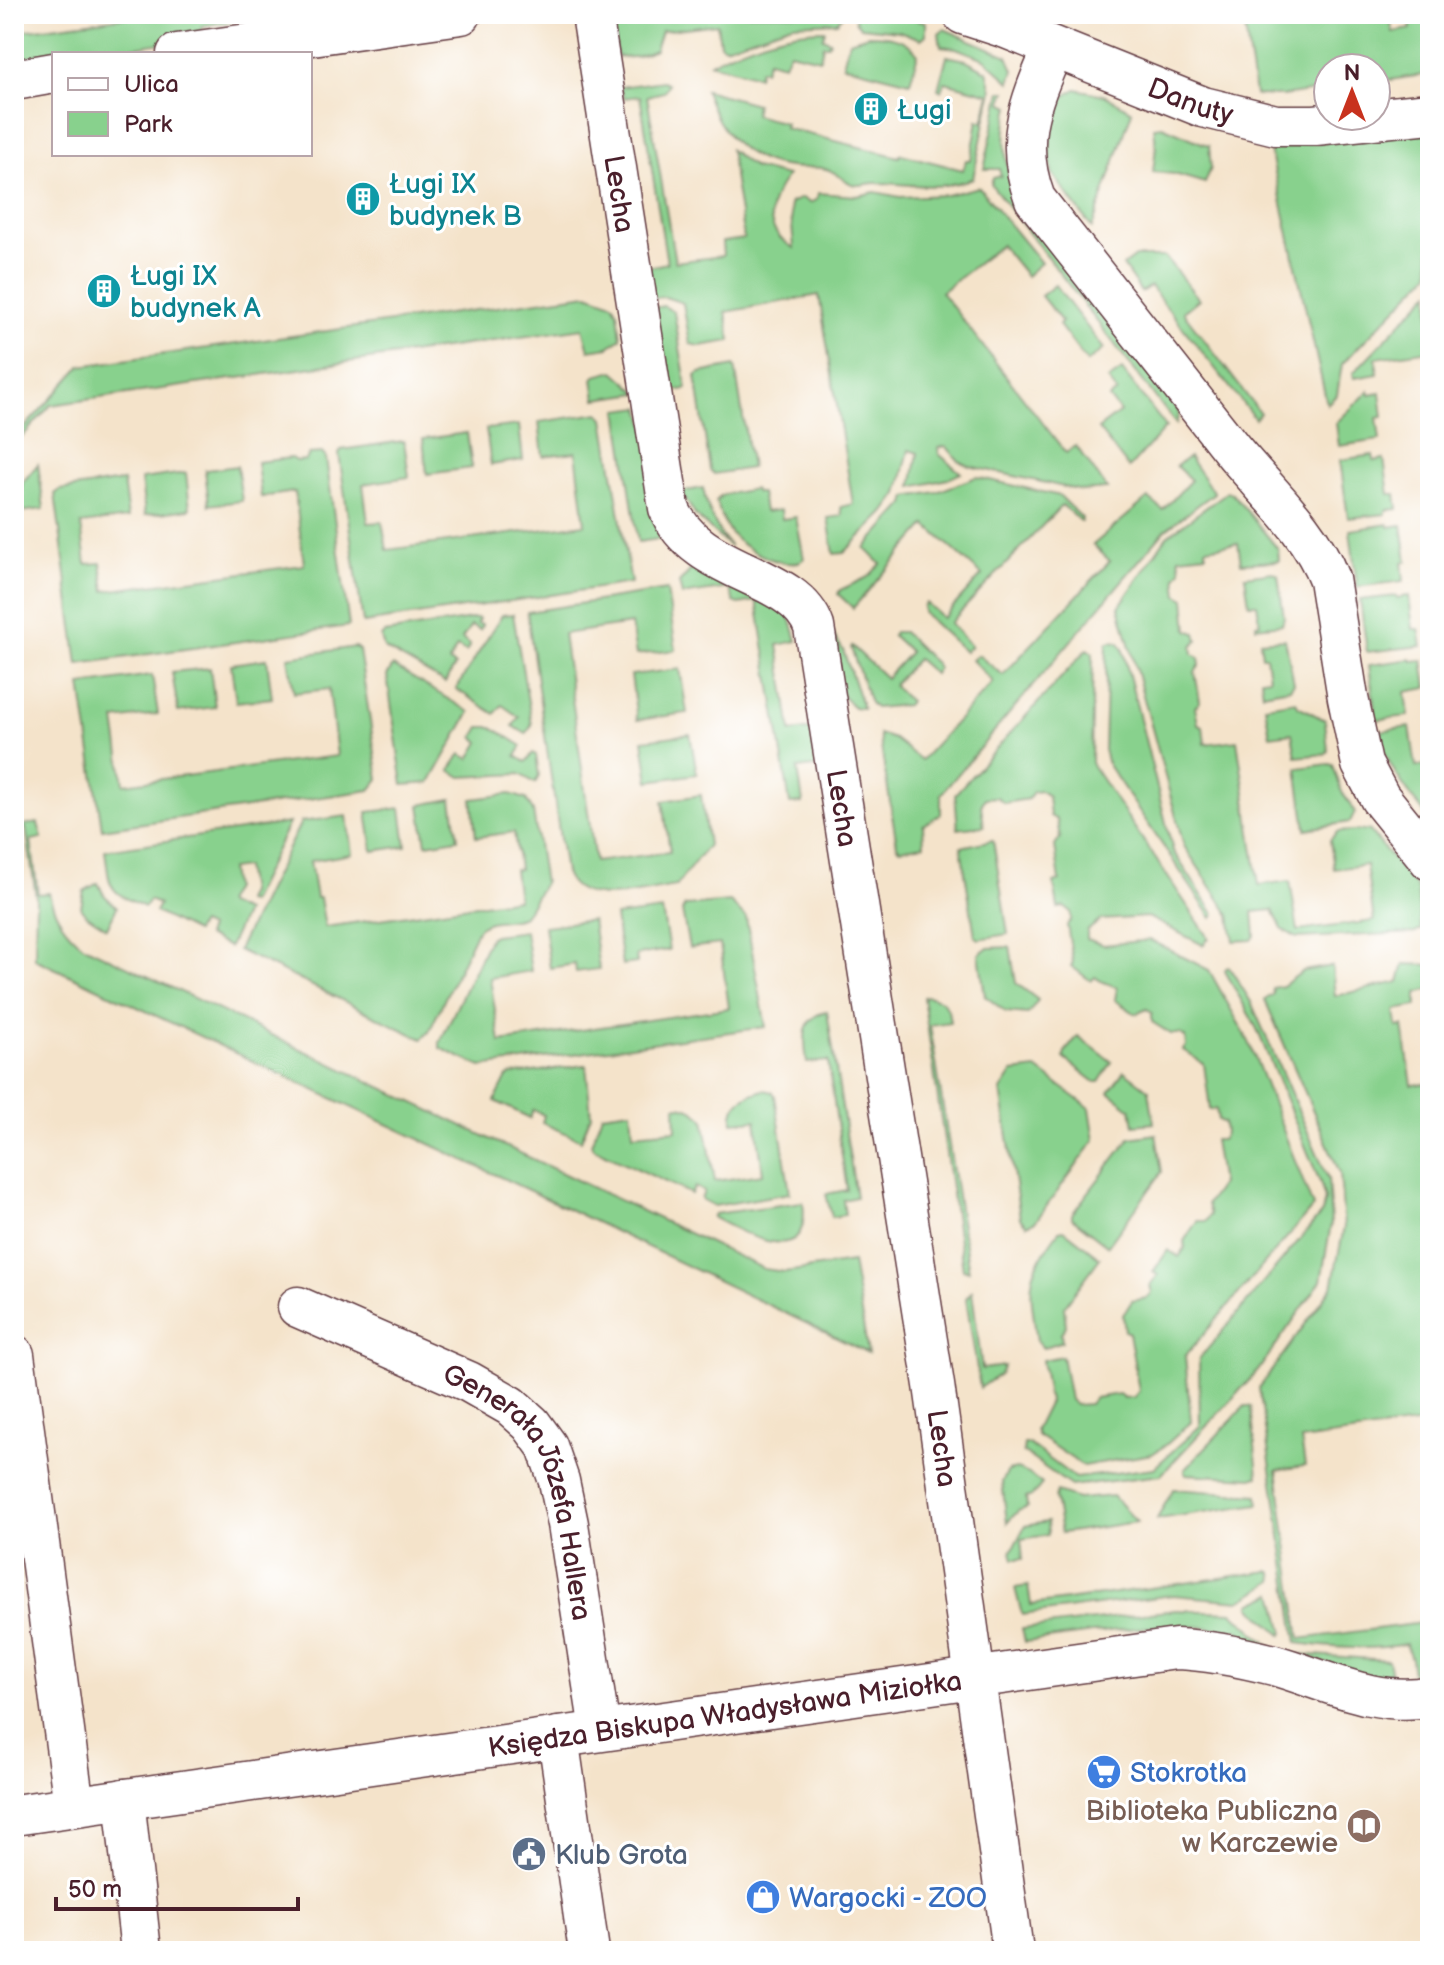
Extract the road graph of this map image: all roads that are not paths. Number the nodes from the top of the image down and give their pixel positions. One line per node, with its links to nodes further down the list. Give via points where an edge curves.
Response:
1 (461, 14): 5 (street)
2 (592, 14): 12 (street, Lecha, via 669,508 690,539 716,559 796,600 814,627 934,1385)
3 (963, 14): 4 (street, Danuty)
4 (1053, 49): 8 (street, Danuty, via 1203,107 1276,125); 9 (street, via 1027,116 1026,174 1035,199 1323,562 1362,764 1380,798)
5 (191, 52)
6 (52, 73): 7 (street)
7 (14, 80)
8 (1430, 113)
9 (1430, 860)
10 (298, 1307): 14 (street, Generała Józefa Hallera, via 469,1382 511,1406 547,1446 568,1524)
11 (14, 1355): 17 (street)
12 (973, 1677): 13 (street, Księdza Biskupa Władysława Miziołka, via 1185,1650 1273,1665 1371,1695); 14 (street, Księdza Biskupa Władysława Miziołka); 21 (street, Lecha)
13 (1430, 1696)
14 (600, 1730): 15 (street, Księdza Biskupa Władysława Miziołka)
15 (558, 1737): 16 (street, Księdza Biskupa Władysława Miziołka); 20 (street)
16 (124, 1799): 17 (street, Księdza Biskupa Władysława Miziołka); 19 (street)
17 (74, 1806): 18 (street, Księdza Biskupa Władysława Miziołka)
18 (14, 1815)
19 (141, 1951)
20 (589, 1951)
21 (1013, 1951)

